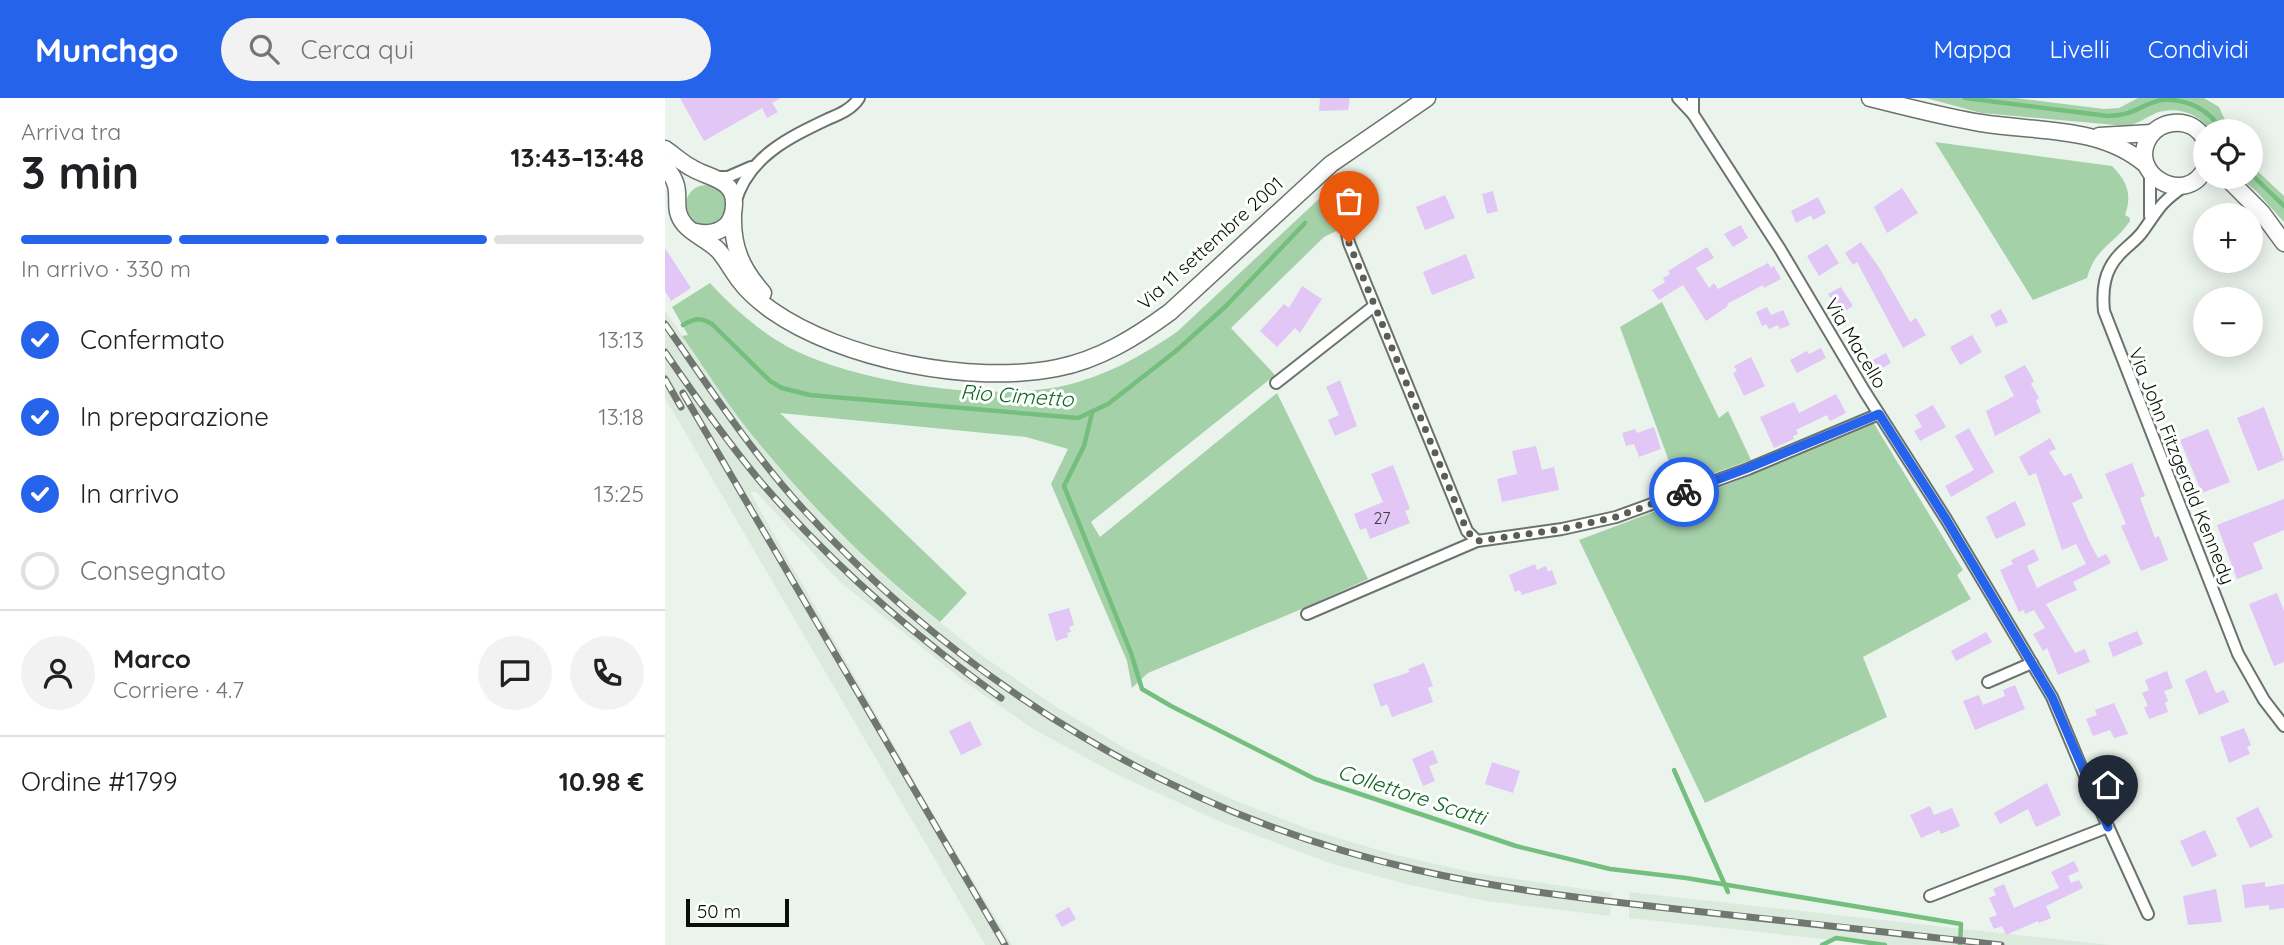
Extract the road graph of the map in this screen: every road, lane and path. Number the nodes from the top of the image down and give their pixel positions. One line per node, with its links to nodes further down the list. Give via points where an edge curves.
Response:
1 (859, 98): 11 (street)
2 (1427, 98): 26 (main road, Via 11 settembre 2001, via 1331,164 1170,312 1091,358 1057,368 974,373 858,351)
3 (1678, 98): 6 (street, Via Macello)
4 (1693, 98): 6 (street)
5 (1870, 98): 9 (main road, via 1981,123)
6 (1693, 114): 28 (street, Via Macello)
7 (2193, 128): 8 (main road, via 2169,123)
8 (2152, 133): 9 (main road); 13 (main road, via 2145,148)
9 (2089, 136): 13 (main road, via 2125,148)
10 (665, 149): 14 (main road, Via 11 settembre 2001)
11 (756, 163): 14 (street, via 741,173); 21 (street, via 744,179)
12 (665, 167): 20 (main road, Via 11 settembre 2001, via 677,184)
13 (2148, 169): 15 (main road, via 2165,185); 22 (street)
14 (711, 177): 20 (main road, via 693,179); 21 (main road, Via 11 settembre 2001, via 727,186)
15 (2193, 178)
16 (2193, 179): 22 (street, Via John Fitzgerald Kennedy, via 2167,198)
17 (2232, 189): 18 (main road)
18 (2239, 191): 24 (main road)
19 (1347, 195): 25 (street, via 1344,220 1349,243)
20 (678, 196): 23 (main road, Via 11 settembre 2001, via 680,218)
21 (734, 210): 23 (main road, via 719,231); 26 (main road, Via 11 settembre 2001, via 734,244 739,257 755,284)
22 (2150, 219): 33 (street, Via John Fitzgerald Kennedy, via 2110,267 2104,283 2104,311 2238,654)
23 (696, 232): 26 (main road, Via 11 settembre 2001, via 719,251 752,294)
24 (2284, 243)
25 (1374, 306): 27 (street); 29 (street, via 1467,531)
26 (798, 326)
27 (1276, 383)
28 (1879, 414): 29 (street, via 1616,517); 31 (street, Via Macello)
29 (1477, 541): 30 (street)
30 (1307, 614)
31 (2032, 663): 32 (street); 34 (street, Via Macello, via 2052,697)
32 (1988, 682)
33 (2284, 726)
34 (2108, 827): 35 (street); 36 (street, Via Macello)
35 (1930, 896)
36 (2148, 914)

